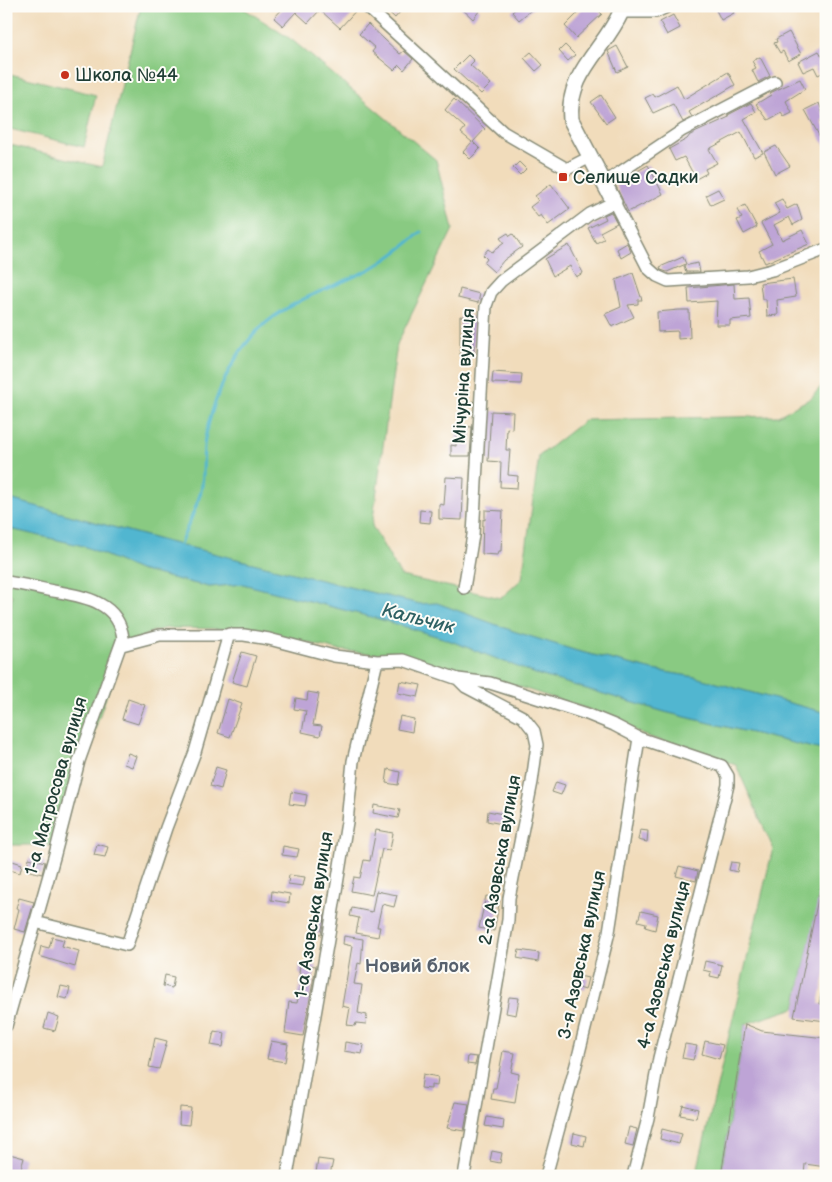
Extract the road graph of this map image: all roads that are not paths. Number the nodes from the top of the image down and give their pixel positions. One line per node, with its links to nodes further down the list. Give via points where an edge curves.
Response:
1 (366, 6): 5 (street, via 503,132 567,169)
2 (670, 6): 3 (street, via 656,12)
3 (619, 9): 5 (street, via 605,42 579,74 572,91 571,120)
4 (774, 82): 6 (street, via 683,130)
5 (590, 157): 6 (street)
6 (604, 183): 7 (street)
7 (614, 202): 8 (street, via 648,268 668,281 748,276); 10 (street, Мічуріна вулиця, via 590,214 501,281 488,299 472,535)
8 (826, 249)
9 (6, 582): 12 (street, via 100,603 119,622)
10 (464, 588)
11 (229, 634): 12 (street, via 152,636); 13 (street, via 269,639 334,656); 16 (street, via 195,752 127,945)
12 (122, 645): 16 (street, 1-а Матросова вулиця, via 99,699 79,761)
13 (377, 660): 14 (street, via 403,660); 18 (street, 1-а Азовська вулиця, via 353,761 347,822)
14 (458, 679): 15 (street, via 490,683 587,714); 19 (street, 2-а Азовська вулиця, via 466,687 522,717 534,732 537,745)
15 (639, 738): 20 (street, 3-я Азовська вулиця, via 608,932); 21 (street, 4-а Азовська вулиця, via 722,766 728,776 728,785 659,1058)
16 (35, 922): 17 (street, 1-а Матросова вулиця)
17 (6, 1026)
18 (287, 1176)
19 (464, 1176)
20 (546, 1176)
21 (633, 1176)

